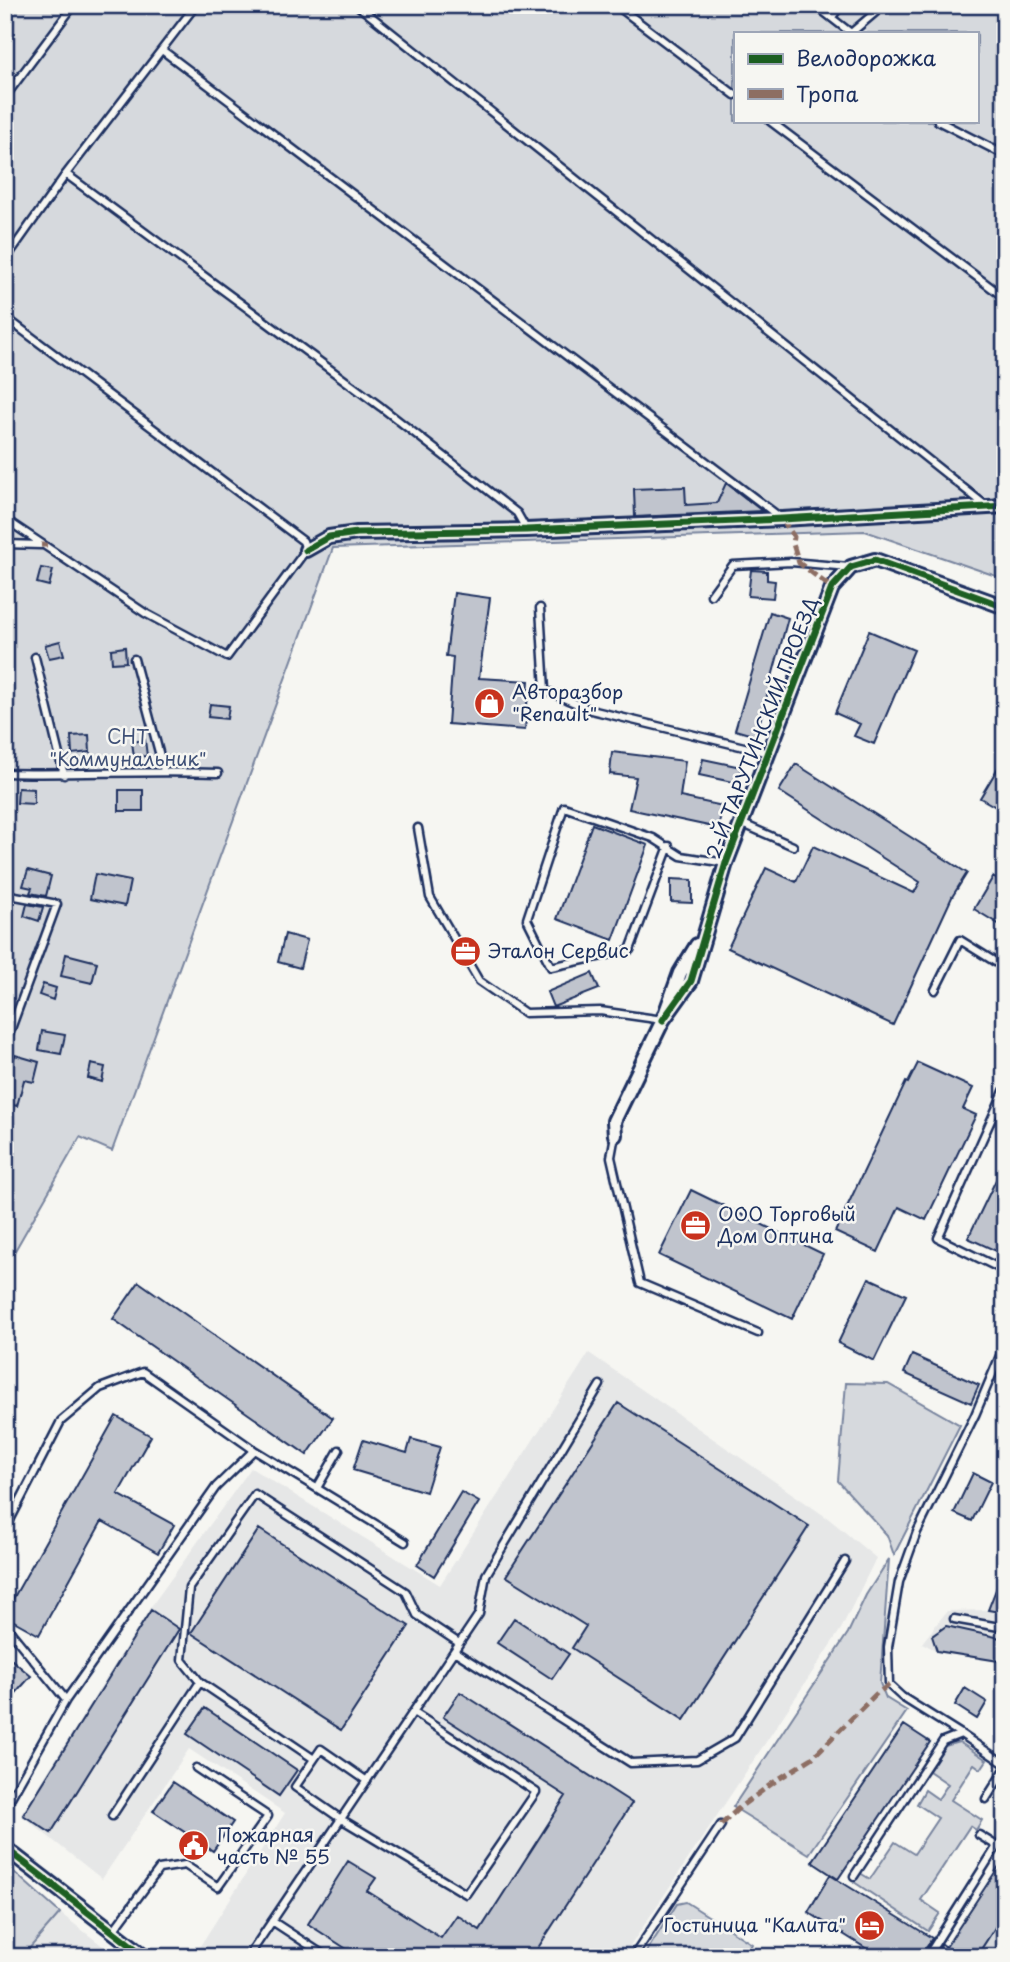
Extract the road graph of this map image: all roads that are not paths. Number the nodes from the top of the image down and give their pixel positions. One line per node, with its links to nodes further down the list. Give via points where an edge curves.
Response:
1 (74, 5): 13 (lane)
2 (196, 5): 11 (lane)
3 (357, 5): 22 (lane)
4 (815, 5): 8 (lane)
5 (841, 5): 8 (lane)
6 (884, 5): 10 (lane)
7 (618, 6): 12 (lane)
8 (832, 18): 9 (lane)
9 (850, 32)
10 (852, 32)
11 (162, 50): 17 (lane); 24 (lane)
12 (734, 94)
13 (5, 97)
14 (771, 122): 19 (lane)
15 (940, 122): 16 (lane)
16 (1005, 155)
17 (66, 174): 18 (lane); 25 (lane, via 392,415 517,513)
18 (5, 260)
19 (1005, 298)
20 (5, 317): 28 (lane, via 303,541)
21 (1005, 506): 22 (street)
22 (987, 507): 24 (street)
23 (5, 519): 28 (lane, via 145,613 227,657)
24 (782, 519): 25 (street)
25 (526, 530): 28 (street, via 357,533 329,537)
26 (5, 544): 27 (lane)
27 (41, 545)
28 (306, 550)
29 (851, 567): 30 (lane, via 791,562 733,565); 31 (street, via 875,560); 35 (street, 2-Й ТАРУТИНСКИЙ ПРОЕЗД, via 832,588)
30 (711, 595)
31 (1005, 607)
32 (540, 608): 35 (lane, via 545,690 591,710)
33 (35, 657): 39 (lane)
34 (134, 659): 36 (lane)
35 (768, 753): 40 (street, 2-Й ТАРУТИНСКИЙ ПРОЕЗД)
36 (164, 771): 38 (lane); 39 (lane)
37 (5, 773): 39 (lane)
38 (218, 774)
39 (64, 775)
40 (741, 823): 43 (lane); 44 (street, 2-Й ТАРУТИНСКИЙ ПРОЕЗД)
41 (418, 828): 48 (lane, via 430,897 479,981 525,1013 600,1011)
42 (669, 846): 42 (lane, via 564,807 527,919 551,967 630,950); 44 (lane, via 681,856)
43 (793, 846)
44 (726, 863): 48 (street, 2-Й ТАРУТИНСКИЙ ПРОЕЗД, via 691,982)
45 (5, 894): 49 (lane, via 57,904)
46 (1005, 968): 47 (lane, via 960,940)
47 (935, 990)
48 (663, 1020): 52 (street, 2-Й ТАРУТИНСКИЙ ПРОЕЗД, via 614,1121)
49 (7, 1033): 50 (lane)
50 (5, 1045)
51 (1005, 1089): 53 (lane, via 938,1238)
52 (615, 1135): 54 (lane, via 611,1157 640,1283)
53 (1005, 1271)
54 (758, 1334)
55 (1005, 1343): 71 (lane, via 917,1532 899,1582 888,1647 889,1685)
56 (600, 1385): 66 (lane, via 486,1575 479,1614)
57 (254, 1450): 59 (lane); 60 (lane, via 142,1372 100,1388 61,1421); 69 (lane, via 216,1487)
58 (339, 1450): 59 (lane)
59 (317, 1488): 61 (lane)
60 (5, 1530)
61 (405, 1542)
62 (845, 1561): 67 (lane, via 735,1738 697,1760 631,1763)
63 (954, 1619): 65 (lane)
64 (5, 1625): 69 (lane)
65 (1005, 1628)
66 (459, 1643): 67 (lane); 68 (lane, via 417,1615 406,1592 255,1494 190,1588 181,1660)
67 (454, 1651): 70 (lane)
68 (200, 1682): 72 (lane); 79 (lane)
69 (66, 1700): 78 (lane)
70 (413, 1712): 76 (lane); 80 (lane, via 536,1792 466,1894)
71 (961, 1734): 73 (lane); 84 (lane, via 943,1741)
72 (314, 1759): 76 (lane, via 321,1749); 80 (lane, via 295,1787)
73 (1005, 1763)
74 (196, 1768): 86 (lane, via 268,1816 218,1887 185,1865 159,1869)
75 (1005, 1769): 77 (lane)
76 (367, 1781): 80 (lane)
77 (986, 1799)
78 (5, 1808)
79 (112, 1816)
80 (341, 1819): 85 (lane)
81 (721, 1825): 91 (lane)
82 (979, 1835): 92 (lane, via 997,1846)
83 (5, 1848): 86 (street)
84 (854, 1876)
85 (272, 1922): 89 (lane); 90 (lane)
86 (113, 1931): 88 (street)
87 (1005, 1946): 93 (lane)
88 (146, 1957)
89 (248, 1957)
90 (327, 1957)
91 (634, 1957)
92 (927, 1957)
93 (998, 1957)

